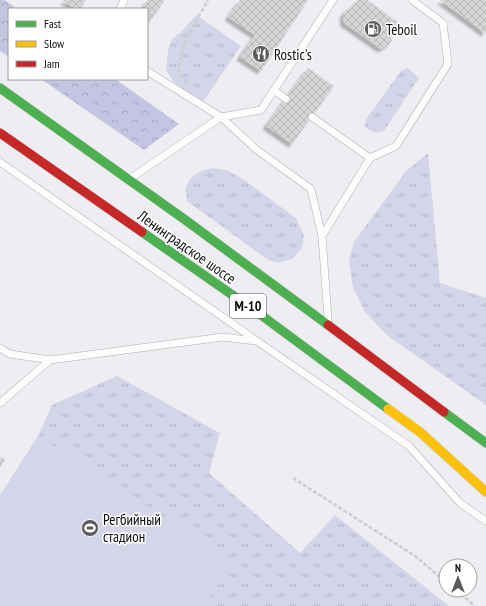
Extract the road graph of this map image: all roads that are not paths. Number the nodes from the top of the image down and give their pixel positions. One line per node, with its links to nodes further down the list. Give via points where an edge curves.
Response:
1 (333, 0): 5 (lane)
2 (412, 0): 10 (lane, via 443,23 448,64 396,146)
3 (148, 72): 7 (lane)
4 (0, 88): 12 (highway, Ленинградское шоссе / М-10)
5 (275, 91): 6 (lane); 7 (lane, via 261,110)
6 (286, 99)
7 (221, 117): 12 (lane); 13 (lane, via 257,150 311,189)
8 (312, 117): 10 (lane)
9 (0, 133): 20 (highway, Ленинградское шоссе / М-10, via 261,316 420,432)
10 (370, 158): 13 (lane)
11 (0, 162): 15 (lane)
12 (130, 179): 14 (highway, Ленинградское шоссе / М-10)
13 (322, 236): 14 (lane)
14 (328, 324): 19 (highway, Ленинградское шоссе / М-10)
15 (256, 341): 17 (lane, via 223,337); 21 (lane, via 409,446 460,503)
16 (0, 348): 17 (lane, via 10,354)
17 (50, 360): 18 (lane)
18 (0, 404)
19 (486, 443)
20 (486, 492)
21 (486, 521)

